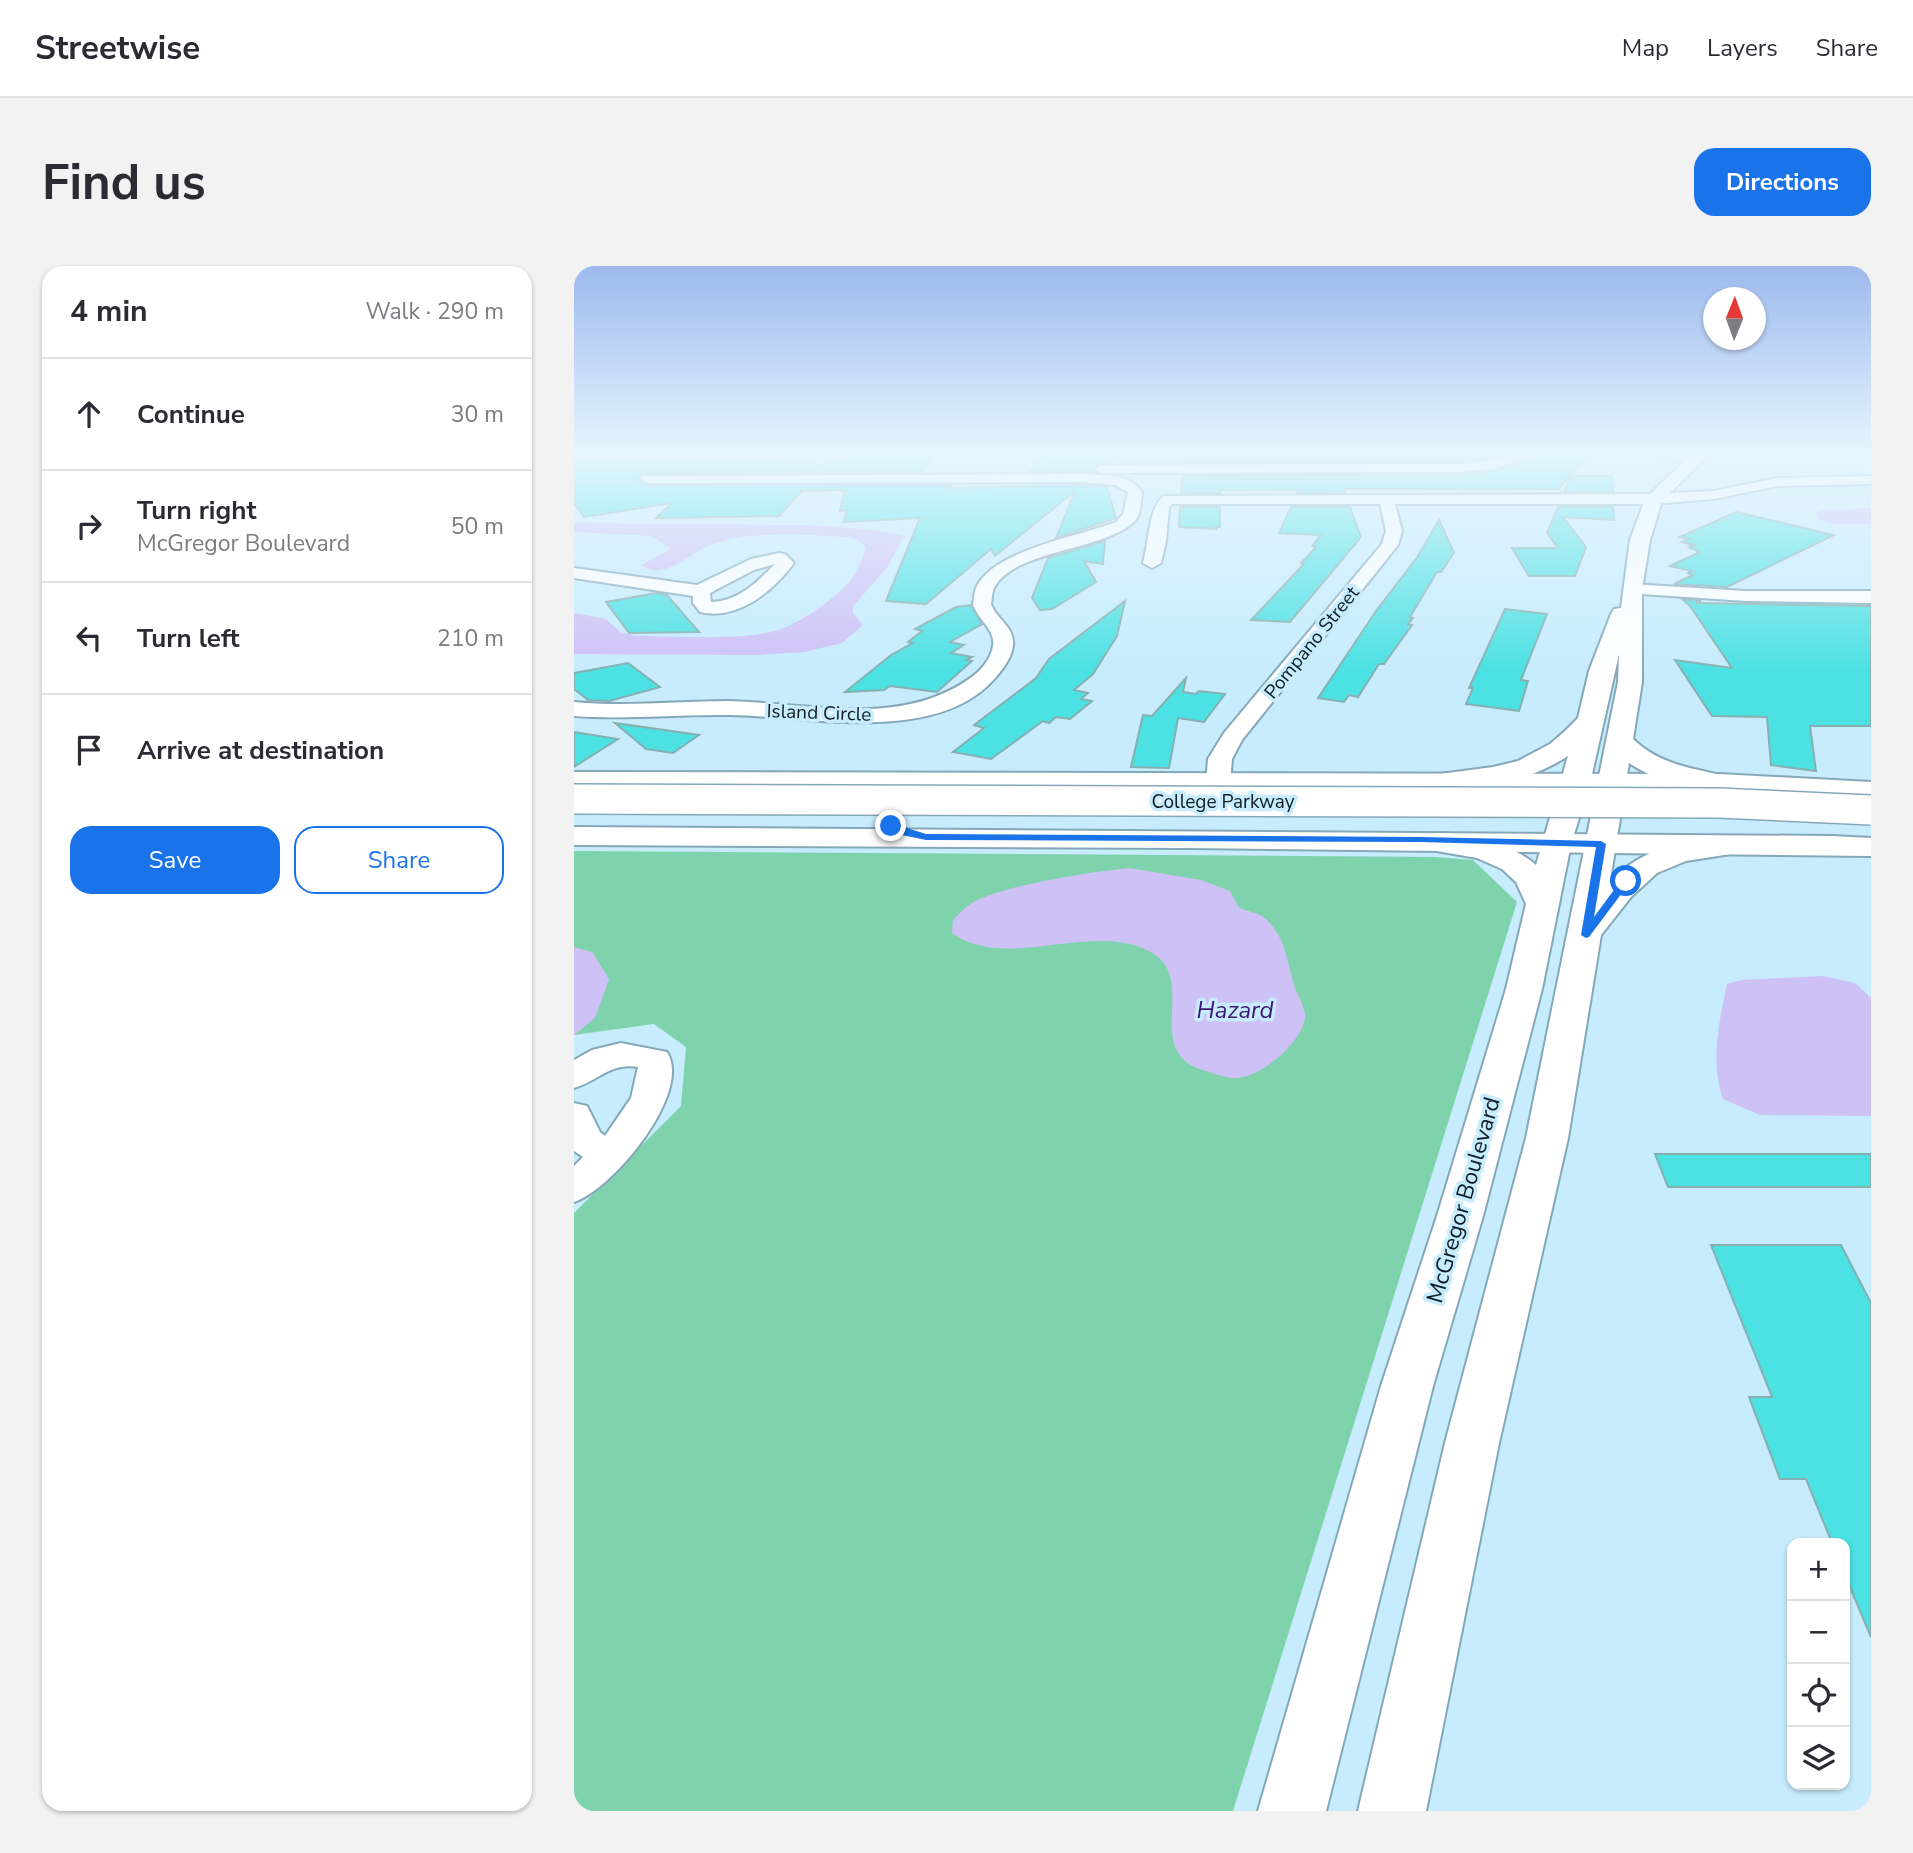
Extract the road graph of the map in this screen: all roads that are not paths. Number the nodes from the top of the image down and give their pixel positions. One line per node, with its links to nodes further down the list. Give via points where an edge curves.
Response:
1 (1119, 526): 10 (street, Island Circle, via 1027,555 994,578 982,602 1002,633 1000,656 973,688 943,702 901,713 857,716 732,708)
2 (1159, 526): 5 (street)
3 (1393, 526): 16 (street, Pompano Street, via 1390,545 1232,738 1220,759)
4 (1643, 526): 7 (main road, McGregor Boulevard)
5 (1152, 563)
6 (574, 573): 8 (street)
7 (1632, 589): 9 (street); 11 (main road, McGregor Boulevard, via 1605,657); 12 (main road, McGregor Boulevard, via 1630,682)
8 (699, 591)
9 (1871, 597)
10 (574, 709)
11 (1590, 720): 17 (main road, via 1564,748 1531,766 1491,776); 24 (main road, McGregor Boulevard)
12 (1620, 741): 18 (main road, via 1646,764); 24 (main road, McGregor Boulevard)
13 (574, 780): 14 (main road)
14 (858, 782): 15 (main road); 22 (main road)
15 (951, 782): 16 (main road); 22 (main road, via 923,786)
16 (1218, 783): 17 (main road)
17 (1410, 783): 24 (main road, via 1469,782 1530,791); 30 (main road, via 1450,798 1459,810 1456,821)
18 (1719, 783): 19 (main road); 24 (main road, via 1656,793)
19 (1753, 785): 20 (main road); 31 (main road, via 1741,789 1731,806 1735,817)
20 (1871, 791)
21 (574, 799): 23 (main road, College Parkway, bridge, via 1719,803)
22 (888, 809): 28 (main road, via 854,832); 29 (main road, via 905,833)
23 (1871, 810)
24 (1587, 812): 30 (main road, via 1472,841); 31 (main road, via 1722,843); 33 (main road, McGregor Boulevard); 34 (main road, McGregor Boulevard)
25 (574, 817): 26 (main road, College Parkway, via 1705,820)
26 (1871, 827)
27 (574, 836): 28 (main road)
28 (829, 837): 29 (main road)
29 (926, 837): 30 (main road)
30 (1420, 839): 33 (main road, via 1481,849 1517,866 1532,880)
31 (1773, 843): 32 (main road); 34 (main road, via 1690,849 1655,859 1626,881)
32 (1871, 847)
33 (1543, 905): 39 (main road, McGregor Boulevard, via 1524,989 1407,1385)
34 (1586, 935): 40 (main road, McGregor Boulevard, via 1547,1138 1472,1443)
35 (574, 1076): 37 (street, via 597,1059 631,1052 655,1060 657,1080 646,1105)
36 (574, 1115): 37 (street, via 585,1140)
37 (608, 1157): 38 (street)
38 (574, 1188)
39 (1292, 1811)
40 (1392, 1811)

